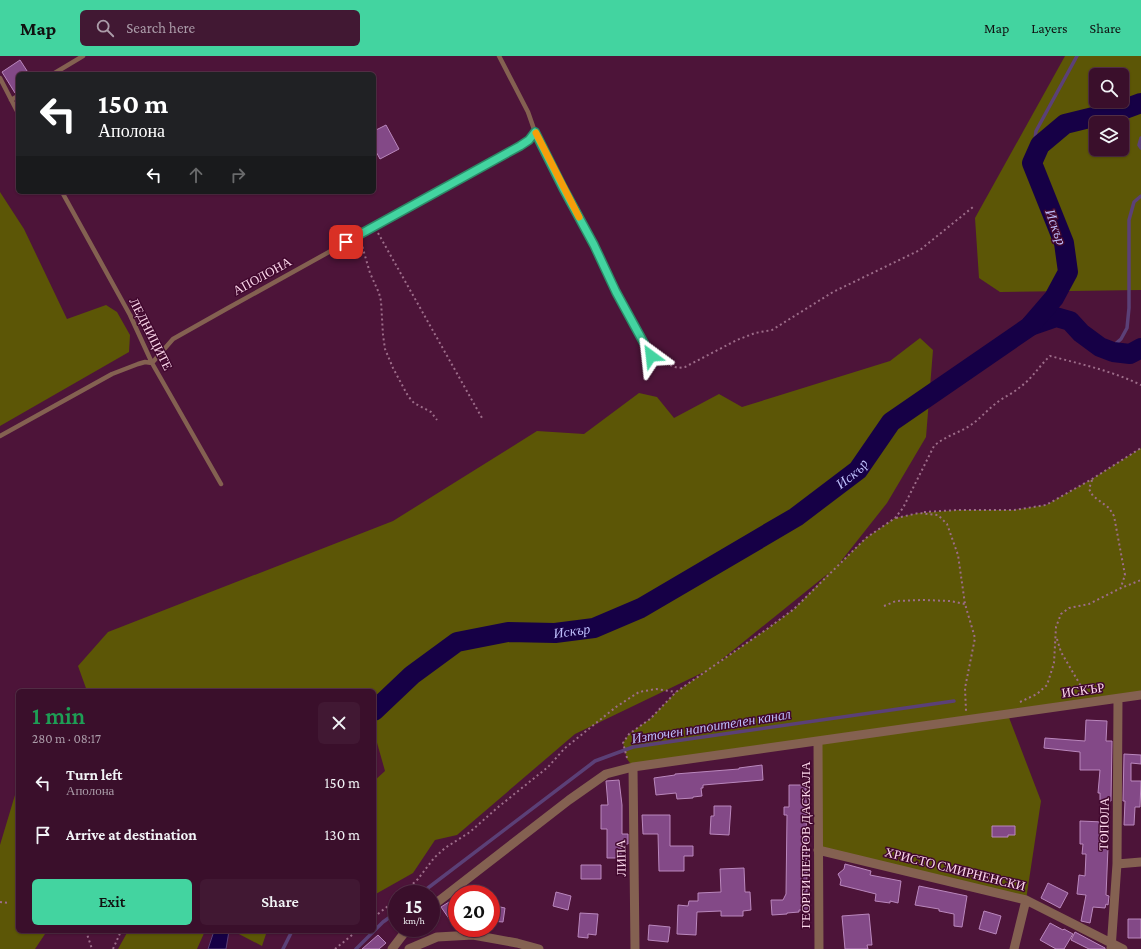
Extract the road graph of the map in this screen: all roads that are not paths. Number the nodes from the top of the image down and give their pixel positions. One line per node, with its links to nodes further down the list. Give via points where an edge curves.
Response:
1 (83, 56): 3 (lane)
2 (499, 56): 8 (lane, via 528,112)
3 (56, 72)
4 (0, 78): 6 (lane)
5 (16, 97): 6 (lane)
6 (11, 100): 7 (lane)
7 (16, 109)
8 (535, 132): 10 (lane); 11 (lane, АПОЛОНА, via 520,146 173,339)
9 (63, 194): 11 (lane, ЛЕДНИЦИТЕ, via 130,315)
10 (651, 356)
11 (152, 363): 12 (lane, via 145,362 112,374); 13 (lane, ЛЕДНИЦИТЕ)
12 (0, 436)
13 (221, 484)
14 (1141, 696): 15 (street, ИСКЪР)
15 (1118, 698): 16 (street, ИСКЪР); 20 (street, ТОПОЛА)
16 (818, 742): 17 (street, ИСКЪР); 18 (street, ГЕОРГИ ПЕТРОВ ДАСКАЛА)
17 (633, 767): 21 (street, ИСКЪР, via 606,774); 28 (street, ЛИПА)
18 (818, 850): 22 (street, ХРИСТО СМИРНЕНСКИ); 29 (street, ГЕОРГИ ПЕТРОВ ДАСКАЛА)
19 (1141, 862): 20 (street)
20 (1117, 864): 24 (street, ТОПОЛА)
21 (440, 900)
22 (1026, 900): 24 (street, ХРИСТО СМИРНЕНСКИ); 30 (street)
23 (401, 937): 25 (street)
24 (1111, 946): 31 (street, ХРИСТО СМИРНЕНСКИ)
25 (392, 949)
26 (409, 949): 27 (street, via 438,937 473,934)
27 (539, 949)
28 (635, 949)
29 (818, 949)
30 (1014, 949)
31 (1124, 949)

